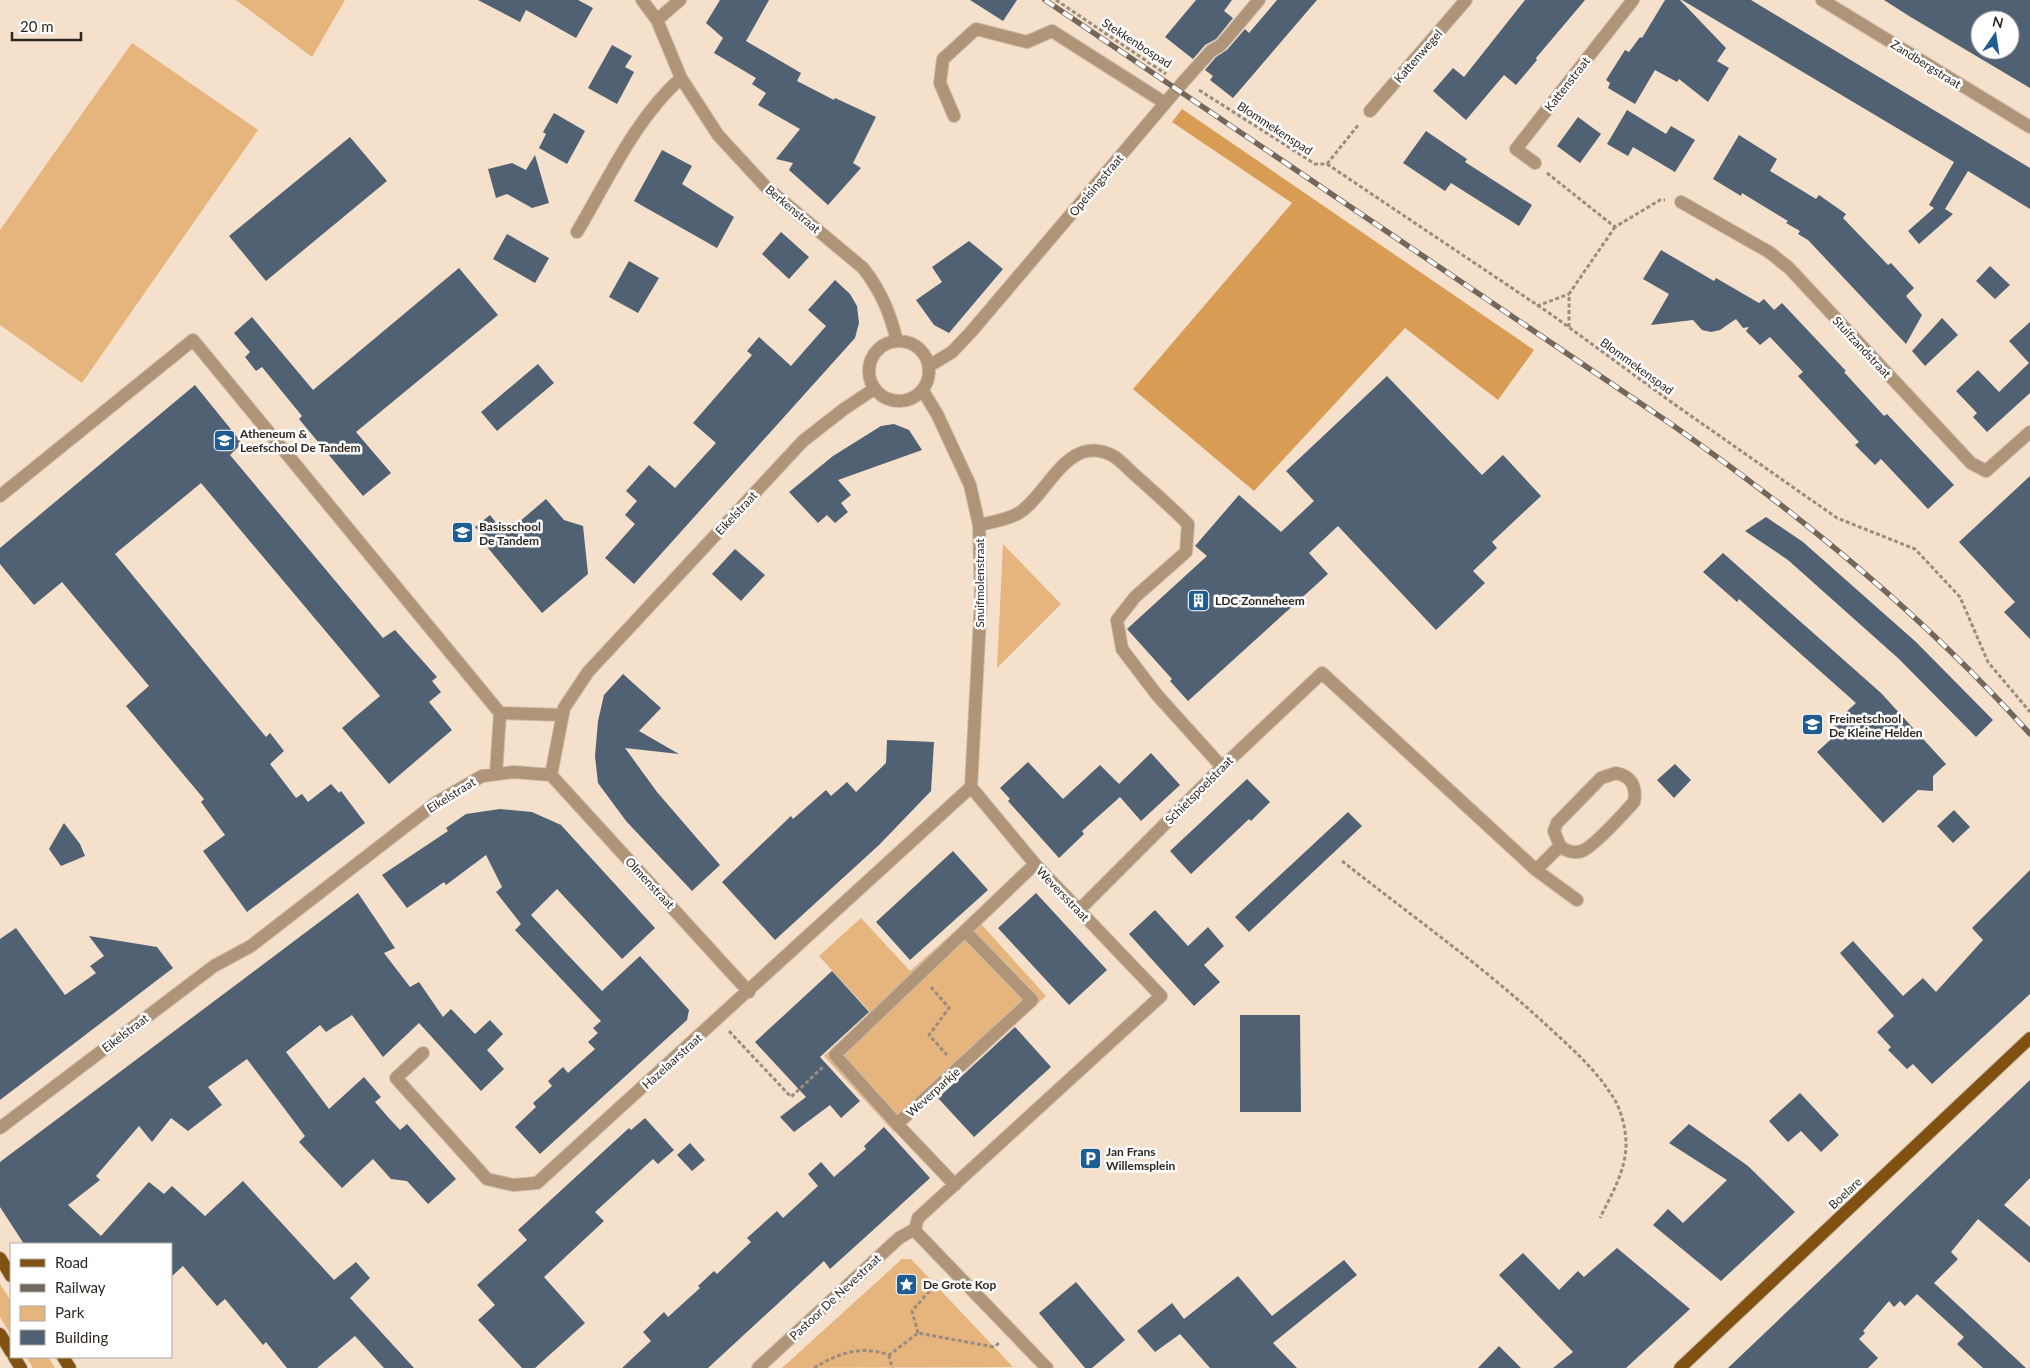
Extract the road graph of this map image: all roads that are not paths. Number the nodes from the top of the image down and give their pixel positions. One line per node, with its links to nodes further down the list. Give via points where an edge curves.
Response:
1 (642, 0): 7 (street, Berkenstraat)
2 (680, 0): 7 (street)
3 (1259, 0): 9 (street, Opeisingstraat)
4 (1466, 0): 10 (street, Kattenwegel)
5 (1633, 0): 13 (street, Kattenstraat, via 1516,149)
6 (1822, 0): 12 (street, Zandbergstraat)
7 (657, 20): 8 (street, Berkenstraat)
8 (681, 78): 15 (street, via 661,95 642,122); 16 (street, Berkenstraat, via 718,135 766,188 863,268 876,284 889,310)
9 (1166, 103): 11 (street, via 1052,30 1027,42 976,29 943,59 940,83); 17 (street, Opeisingstraat, via 972,332 952,352)
10 (1370, 111)
11 (954, 116)
12 (2030, 127)
13 (1535, 164)
14 (1681, 202): 20 (street, Stuifzandstraat, via 1769,252 1788,268 1971,463 1986,471)
15 (577, 232)
16 (897, 341): 17 (street, via 912,344 926,355); 18 (street, via 884,345 874,354 869,365)
17 (929, 366): 19 (street, via 929,378)
18 (874, 389): 19 (street, via 884,398 898,402); 24 (street, Eikelstraat, via 803,441 588,672)
19 (923, 392): 22 (street, Snuifmolenstraat, via 937,414 970,485)
20 (2030, 432)
21 (0, 496): 23 (street, via 193,340)
22 (979, 525): 25 (street, via 1020,513 1058,469 1076,454 1095,451 1114,457 1188,524 1186,552 1135,597 1117,620 1122,649 1157,695); 28 (street, Snuifmolenstraat, via 981,599)
23 (500, 713): 24 (street); 26 (street)
24 (562, 715): 27 (street, Eikelstraat)
25 (1222, 767): 31 (street, Schietspoelstraat, via 1322,673); 33 (street, Schietspoelstraat)
26 (496, 774): 27 (street, Eikelstraat); 39 (street, Eikelstraat, via 482,776 436,802 251,946 214,966)
27 (551, 775): 35 (street, Olmenstraat)
28 (971, 787): 30 (street, Weversstraat); 35 (street, Hazelaarstraat)
29 (1560, 846): 29 (street, via 1574,852 1589,847 1634,802 1630,779 1616,773 1601,778 1556,823 1554,831); 31 (street)
30 (1035, 864): 33 (street, Weversstraat); 34 (street)
31 (1536, 870): 32 (street)
32 (1577, 900)
33 (1079, 910): 40 (street, Weversstraat, via 1161,996)
34 (966, 932): 38 (street, Weverparkje, via 835,1055); 38 (street, Weverparkje, via 1032,1000)
35 (749, 992): 37 (street, Hazelaarstraat, via 537,1183 513,1185 487,1179 396,1078)
36 (2030, 1038): 48 (main road, Boelare)
37 (423, 1052)
38 (897, 1124): 40 (street)
39 (0, 1128)
40 (954, 1185): 41 (street, via 918,1218)
41 (915, 1229): 46 (street, Pastoor De Nevestraat, via 899,1238); 47 (street)
42 (0, 1258): 43 (main road)
43 (10, 1274)
44 (0, 1334): 45 (main road)
45 (10, 1350)
46 (758, 1368)
47 (1048, 1368)
48 (1680, 1368)

